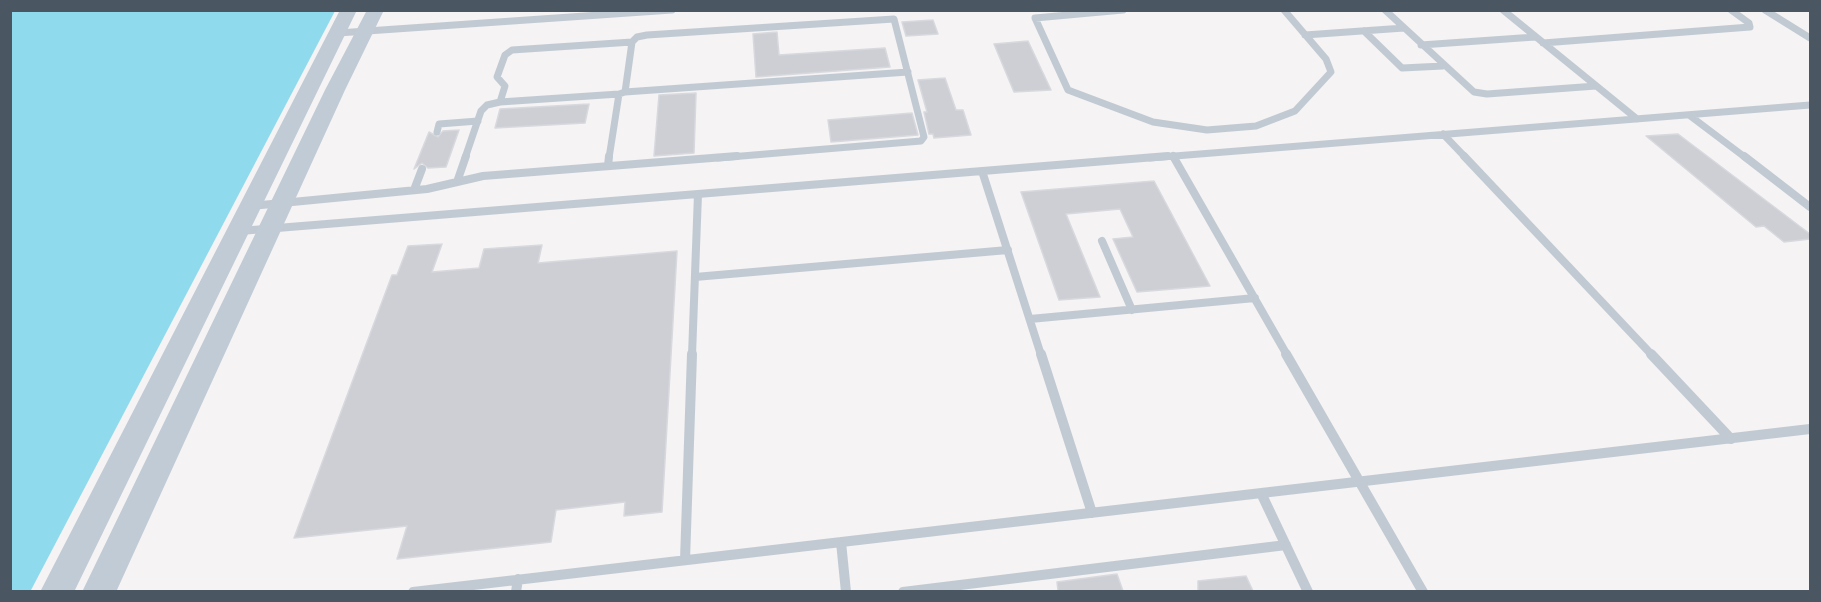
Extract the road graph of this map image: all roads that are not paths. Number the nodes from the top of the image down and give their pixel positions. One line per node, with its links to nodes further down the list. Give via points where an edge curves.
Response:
1 (672, 10): 8 (lane)
2 (1123, 10): 12 (lane, via 1035,18 1068,90 1151,122 1207,130 1256,126 1297,110 1331,70)
3 (1284, 10): 12 (lane)
4 (1385, 10): 10 (lane)
5 (1503, 10): 13 (lane)
6 (1731, 10): 16 (lane, via 1749,22 1750,27)
7 (1765, 10): 14 (lane)
8 (371, 20): 9 (lane); 36 (street)
9 (344, 22): 37 (street)
10 (1404, 28): 11 (lane); 17 (lane)
11 (1364, 31): 12 (lane); 18 (lane, via 1402,68)
12 (1305, 35)
13 (1535, 37): 16 (lane); 17 (lane)
14 (1810, 38)
15 (632, 42): 19 (lane, via 647,35 894,19); 21 (lane); 22 (lane, via 510,51 504,56 497,77 505,86)
16 (1544, 43): 20 (lane)
17 (1421, 45): 18 (lane)
18 (1443, 66): 20 (lane, via 1467,89 1481,94)
19 (908, 72): 21 (lane); 30 (lane, via 924,136 919,142)
20 (1596, 86): 25 (lane)
21 (622, 93): 22 (lane); 30 (lane)
22 (500, 102): 26 (lane, via 483,108)
23 (1810, 105): 24 (lane)
24 (1689, 115): 25 (lane); 38 (lane)
25 (1636, 119): 28 (lane)
26 (478, 121): 27 (lane, via 440,124); 33 (lane)
27 (437, 132)
28 (1443, 134): 29 (lane); 48 (lane)
29 (1173, 156): 32 (lane); 44 (lane)
30 (608, 166): 33 (lane, via 483,176)
31 (422, 169): 34 (lane)
32 (982, 171): 35 (lane); 42 (lane)
33 (457, 182): 34 (lane)
34 (414, 190): 36 (lane)
35 (698, 194): 39 (lane); 43 (lane)
36 (282, 203): 37 (lane); 39 (street)
37 (251, 206): 40 (street)
38 (1810, 207)
39 (270, 228): 40 (lane); 57 (street)
40 (238, 231): 56 (street)
41 (1102, 241): 45 (lane)
42 (1008, 250): 43 (lane); 46 (lane)
43 (695, 277): 54 (lane)
44 (1255, 298): 45 (lane); 49 (lane)
45 (1132, 310): 46 (lane)
46 (1030, 319): 51 (lane)
47 (1810, 429): 48 (lane)
48 (1731, 439): 49 (lane)
49 (1360, 482): 50 (lane); 62 (lane)
50 (1261, 493): 51 (lane); 53 (lane)
51 (1092, 513): 52 (lane)
52 (841, 542): 54 (lane); 59 (lane)
53 (1286, 545): 60 (lane); 61 (lane)
54 (685, 560): 55 (lane)
55 (517, 585): 58 (lane)
56 (57, 591)
57 (99, 591)
58 (413, 591)
59 (846, 591)
60 (903, 591)
61 (1308, 591)
62 (1423, 591)

